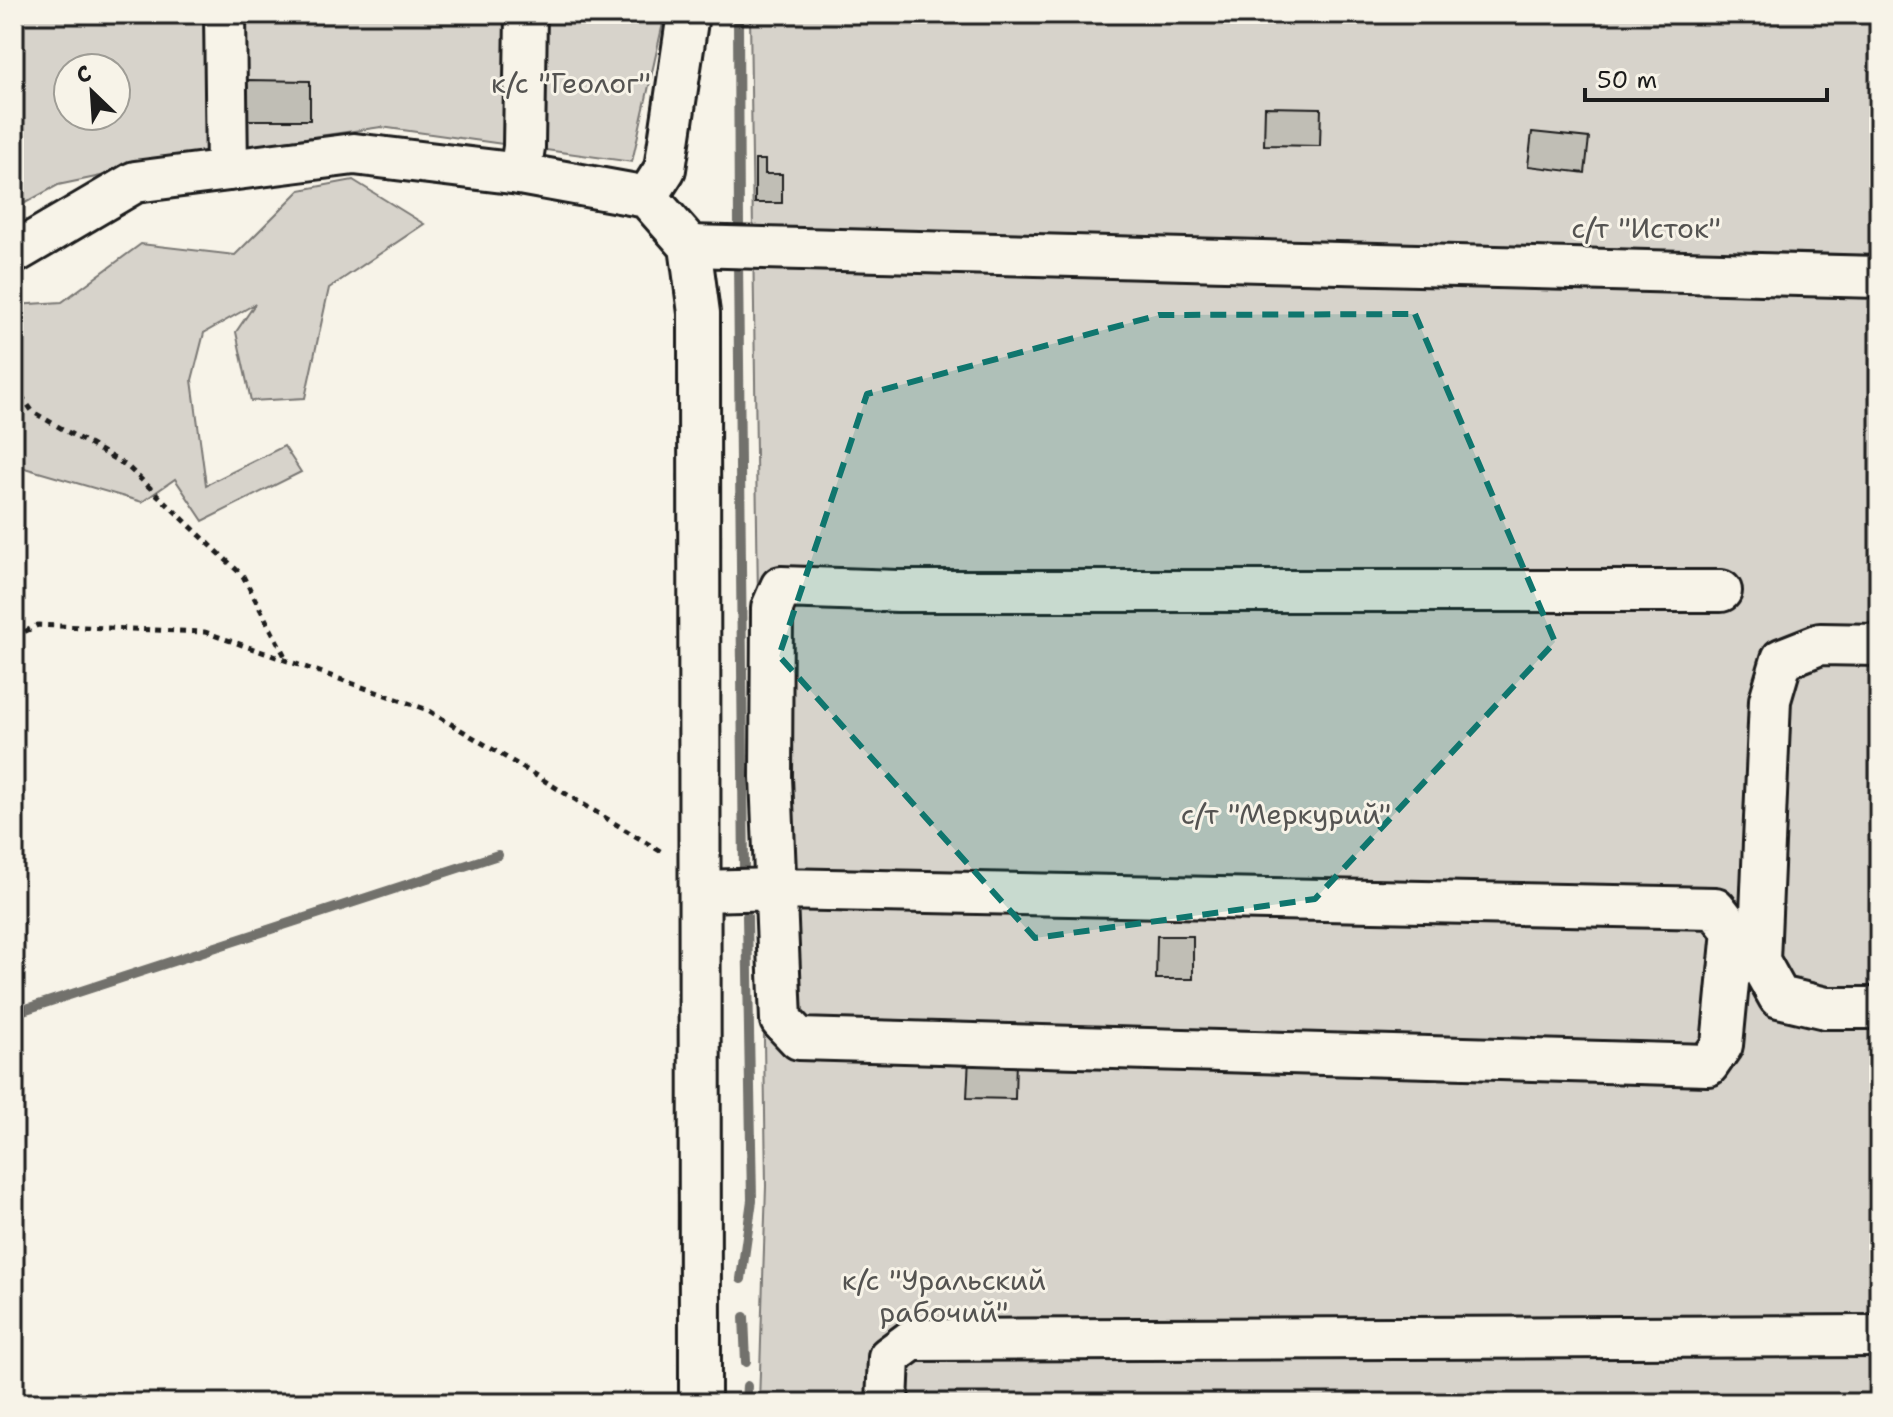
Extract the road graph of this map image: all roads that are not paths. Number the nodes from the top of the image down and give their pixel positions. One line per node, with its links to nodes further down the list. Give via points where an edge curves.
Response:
1 (225, 14): 4 (lane)
2 (526, 14): 5 (lane)
3 (688, 14): 6 (lane, via 665,169)
4 (227, 170): 5 (lane, via 354,154); 8 (lane, via 135,182)
5 (520, 174): 6 (lane)
6 (647, 197): 7 (lane)
7 (690, 246): 9 (lane); 12 (lane, via 699,313)
8 (14, 253)
9 (1879, 277)
10 (1721, 591): 13 (lane, via 781,587 772,608 771,777)
11 (1879, 645): 14 (lane, via 1820,644 1782,659 1770,700 1759,961 1779,997 1826,1008)
12 (700, 883): 13 (lane); 16 (lane)
13 (778, 889): 13 (lane, via 781,1020 799,1039 1708,1065 1722,1045 1733,931 1715,908)
14 (1879, 1008)
15 (1879, 1336): 17 (lane, via 912,1340 889,1357)
16 (700, 1403)
17 (887, 1403)

